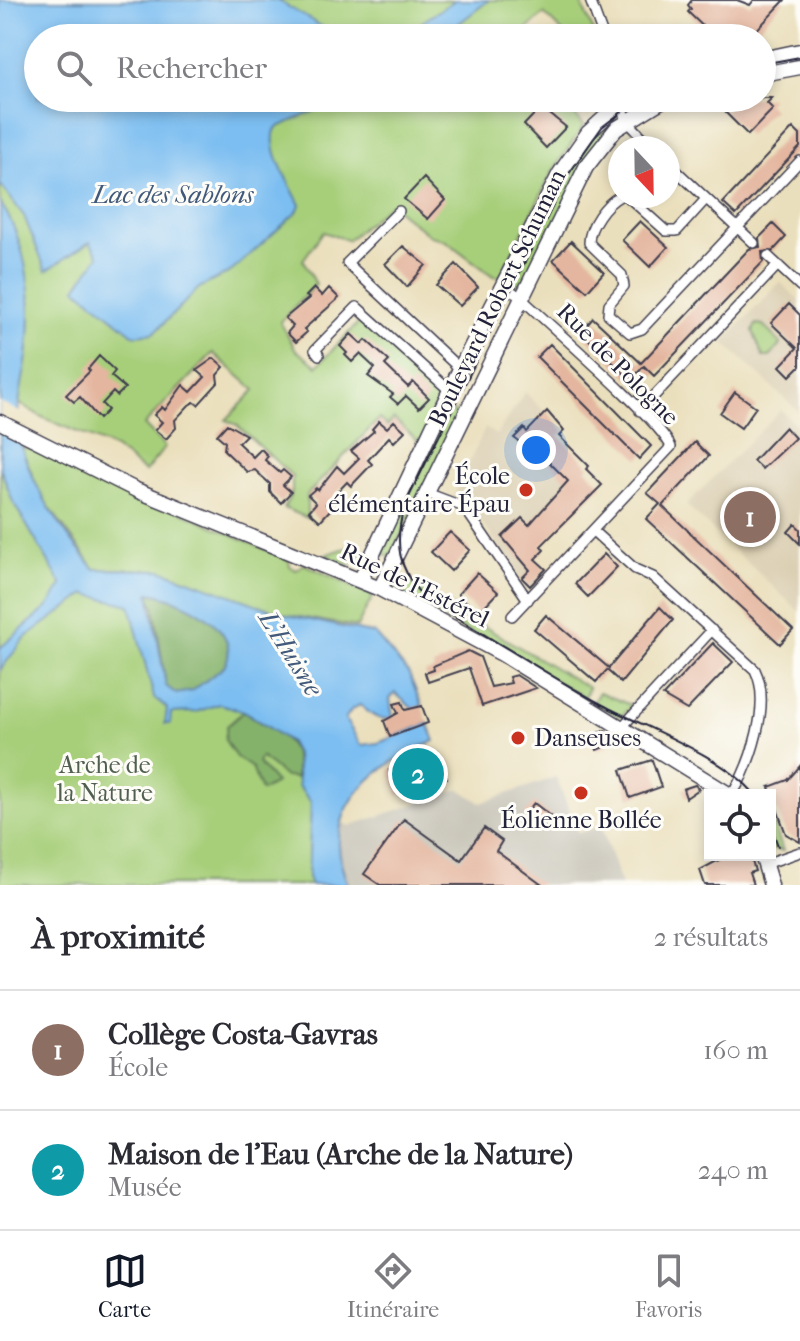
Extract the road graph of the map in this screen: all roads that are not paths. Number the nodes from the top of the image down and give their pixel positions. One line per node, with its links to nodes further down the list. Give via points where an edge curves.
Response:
1 (590, 0): 2 (street)
2 (599, 24)
3 (800, 51): 4 (street)
4 (776, 56)
5 (800, 67): 6 (street)
6 (776, 71)
7 (609, 112): 22 (street, Boulevard Robert Schuman, via 560,173)
8 (625, 112): 10 (street)
9 (642, 112): 10 (street, Boulevard Robert Schuman)
10 (627, 121): 11 (street); 24 (street, Boulevard Robert Schuman, via 586,167)
11 (641, 136)
12 (800, 161): 18 (street)
13 (680, 174): 14 (street)
14 (706, 199): 16 (street, via 677,231 666,231); 18 (street)
15 (608, 205): 18 (street, via 589,230 589,243 622,275 624,286 609,304 608,314 630,333 642,329)
16 (640, 208)
17 (399, 211): 26 (street, via 347,263)
18 (737, 228): 19 (street)
19 (754, 243)
20 (768, 256): 21 (street)
21 (778, 265): 23 (street); 28 (street)
22 (505, 286): 24 (street, Rue de Pologne); 26 (street, Boulevard Robert Schuman)
23 (800, 286)
24 (521, 298): 28 (street, Rue de Pologne); 30 (street, Boulevard Robert Schuman)
25 (319, 355): 27 (street, via 315,350 357,307)
26 (460, 369): 27 (street, Boulevard Robert Schuman)
27 (450, 391): 32 (street, Boulevard Robert Schuman)
28 (640, 411): 31 (street, Rue de Pologne, via 671,447)
29 (0, 422): 32 (street, Rue de l'Estérel, via 136,490)
30 (427, 493): 33 (street, Boulevard Robert Schuman); 34 (street, via 464,507)
31 (593, 531): 34 (street, Rue de Pologne); 36 (street)
32 (360, 581): 33 (street, Rue de l'Estérel)
33 (380, 589): 37 (street, Rue de l'Estérel, via 502,654)
34 (528, 600): 35 (street, Rue de Pologne)
35 (512, 616)
36 (712, 630): 37 (street); 39 (street, via 755,670 762,687 748,767)
37 (621, 728): 38 (street, Rue de l'Estérel)
38 (721, 789)
39 (735, 789)
40 (800, 852): 41 (street)
41 (776, 857)
42 (764, 861): 43 (street)
43 (771, 885)

